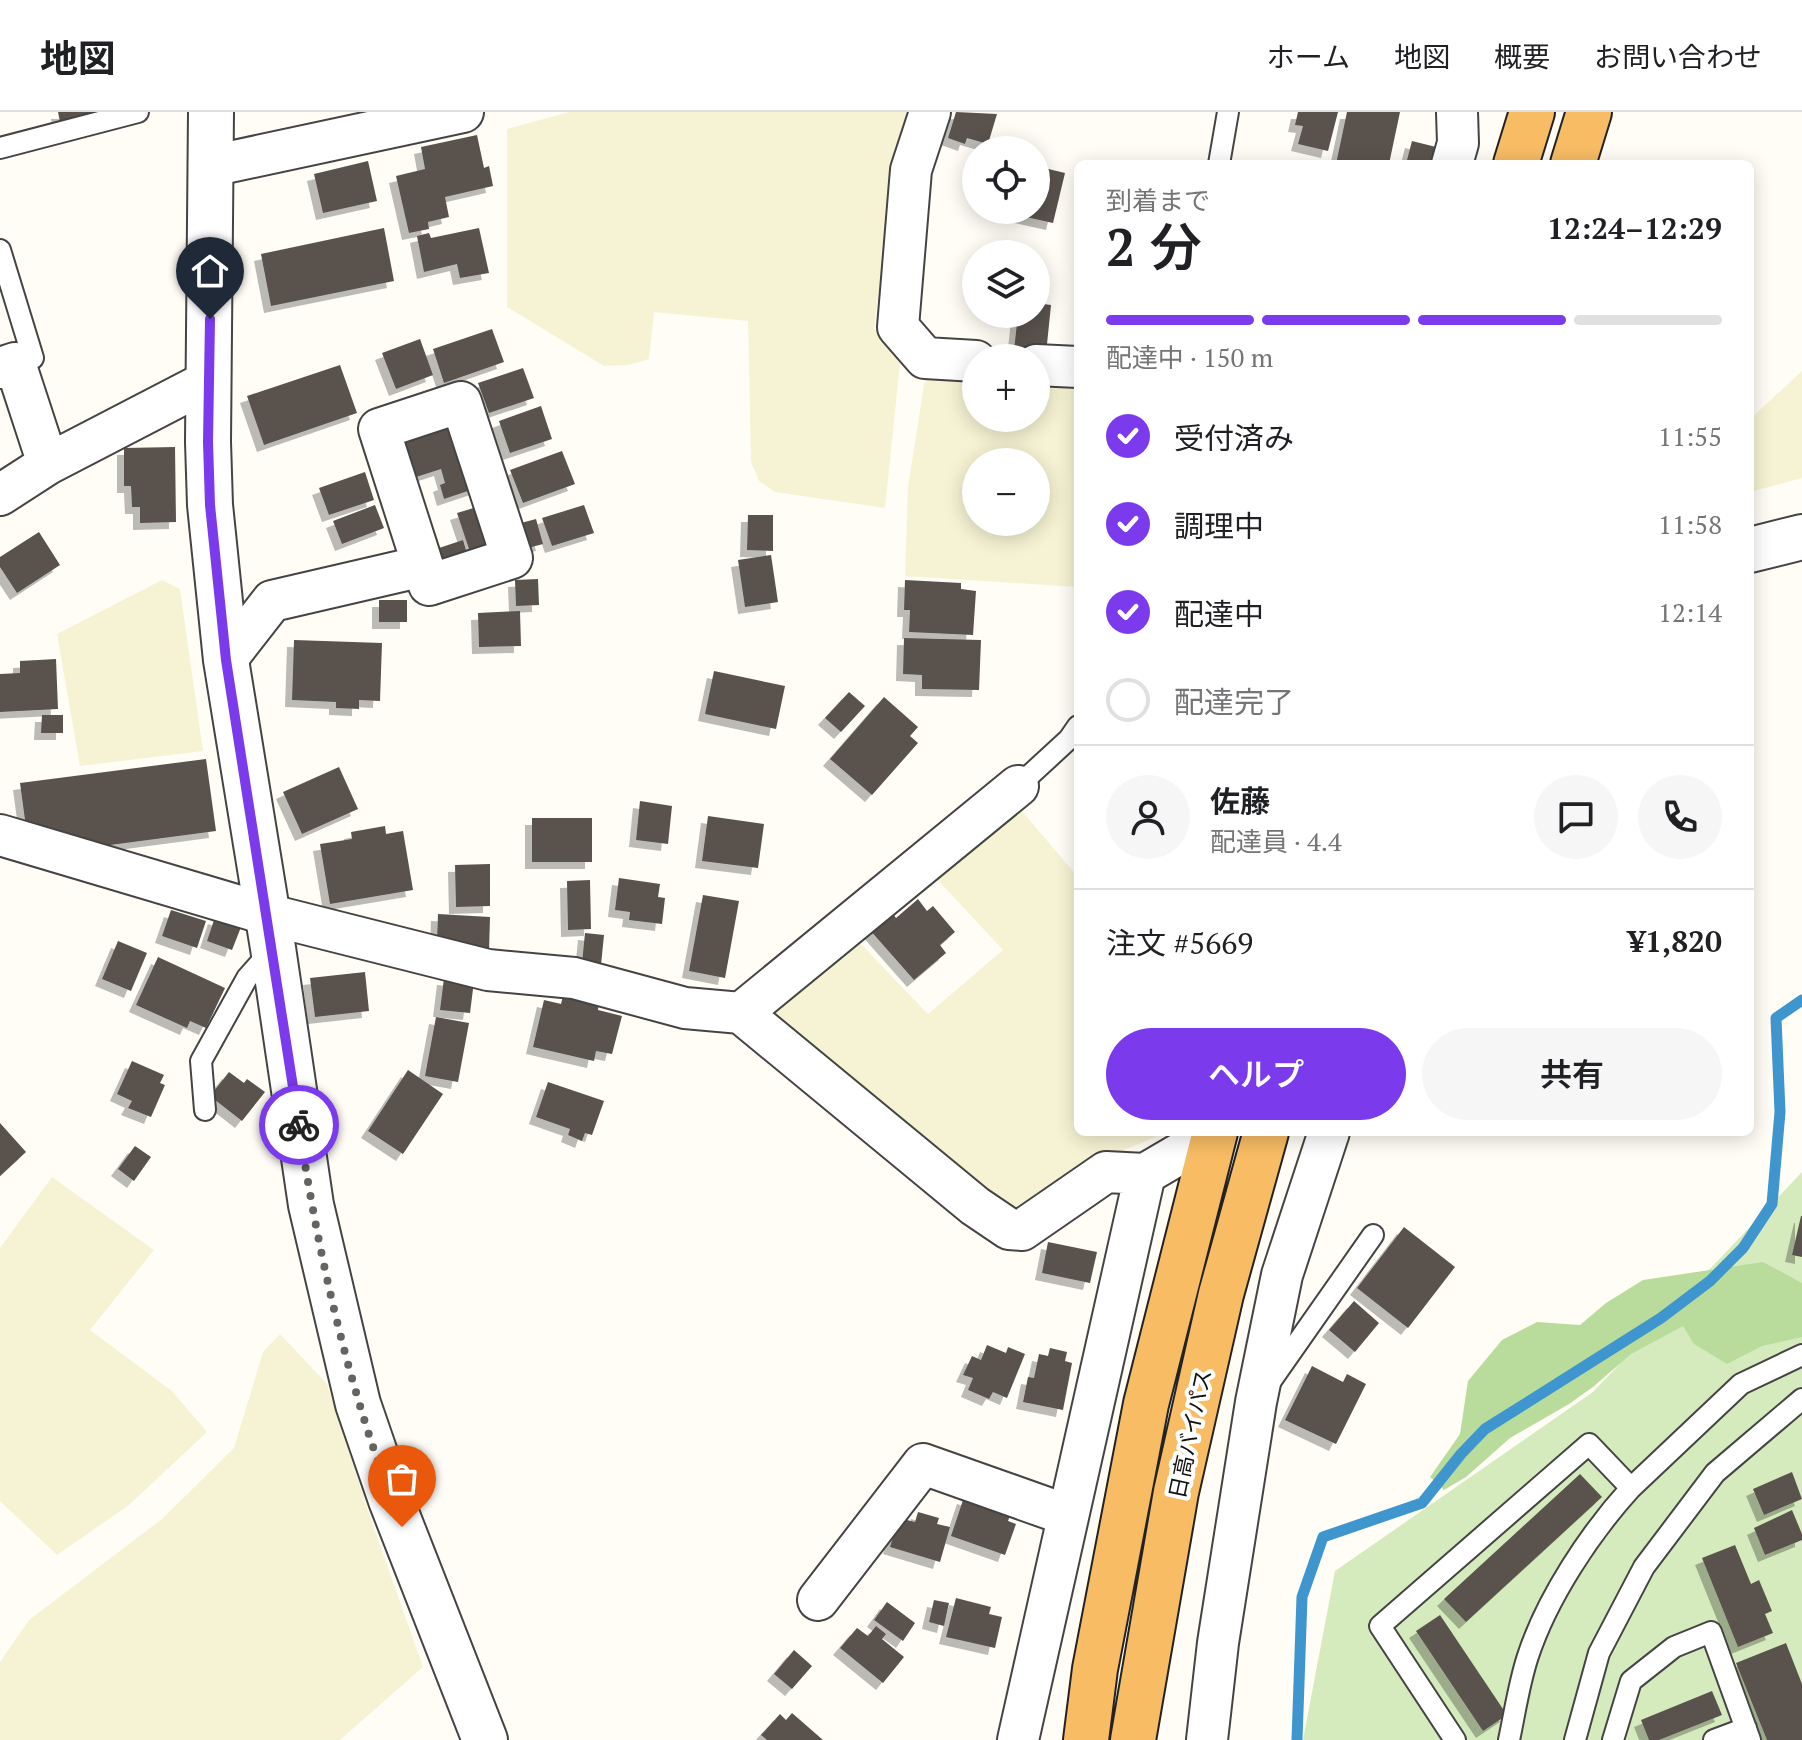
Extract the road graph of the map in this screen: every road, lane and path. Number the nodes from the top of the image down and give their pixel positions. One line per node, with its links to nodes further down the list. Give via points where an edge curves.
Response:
1 (138, 112): 10 (lane)
2 (211, 112): 16 (street)
3 (930, 112): 18 (street, via 911,170 898,327 925,358)
4 (1228, 112): 11 (lane)
5 (1457, 112): 12 (street)
6 (1522, 112): 13 (highway)
7 (1532, 112): 14 (highway)
8 (1589, 112): 15 (highway)
9 (458, 113): 16 (street)
10 (0, 148)
11 (1220, 160)
12 (1453, 160)
13 (1516, 160)
14 (1516, 160)
15 (1574, 160)
16 (211, 166): 22 (street)
17 (0, 250): 19 (lane, via 33,358)
18 (962, 360)
19 (7, 366): 23 (street)
20 (1050, 366): 21 (street)
21 (1074, 367)
22 (210, 380): 23 (street); 28 (street, via 210,505)
23 (48, 464): 24 (street)
24 (0, 495)
25 (1802, 537): 26 (street)
26 (1754, 549)
27 (423, 566): 28 (street, via 272,601)
28 (226, 660): 32 (street)
29 (1074, 732): 30 (lane)
30 (1018, 786): 33 (street)
31 (0, 835): 32 (street)
32 (270, 931): 33 (street, via 488,970 574,978 685,1008); 34 (lane, via 201,1061); 47 (street, via 311,1205 358,1404)
33 (741, 1013): 38 (street, via 1009,1229 1022,1230 1106,1172)
34 (205, 1110)
35 (1265, 1136): 50 (highway, 日高バイパス, via 1221,1294 1176,1492)
36 (1328, 1136): 42 (street, via 1282,1275)
37 (1212, 1140): 38 (street); 49 (highway, via 1146,1404)
38 (1145, 1174): 44 (street)
39 (1373, 1235): 42 (lane)
40 (1802, 1355): 43 (lane, via 1741,1384)
41 (1802, 1399): 54 (lane, via 1715,1473 1644,1567 1599,1653)
42 (1256, 1402): 51 (street)
43 (1631, 1488): 52 (lane, via 1589,1444 1380,1626); 53 (lane, via 1604,1517 1553,1600 1528,1655)
44 (1067, 1515): 45 (street, via 923,1464); 48 (street)
45 (818, 1600)
46 (1748, 1734): 55 (lane, via 1711,1632 1674,1647 1631,1681); 56 (lane)
47 (485, 1740)
48 (1018, 1740)
49 (1086, 1740)
50 (1133, 1740)
51 (1207, 1740)
52 (1455, 1740)
53 (1509, 1740)
54 (1575, 1740)
55 (1613, 1740)
56 (1714, 1740)

